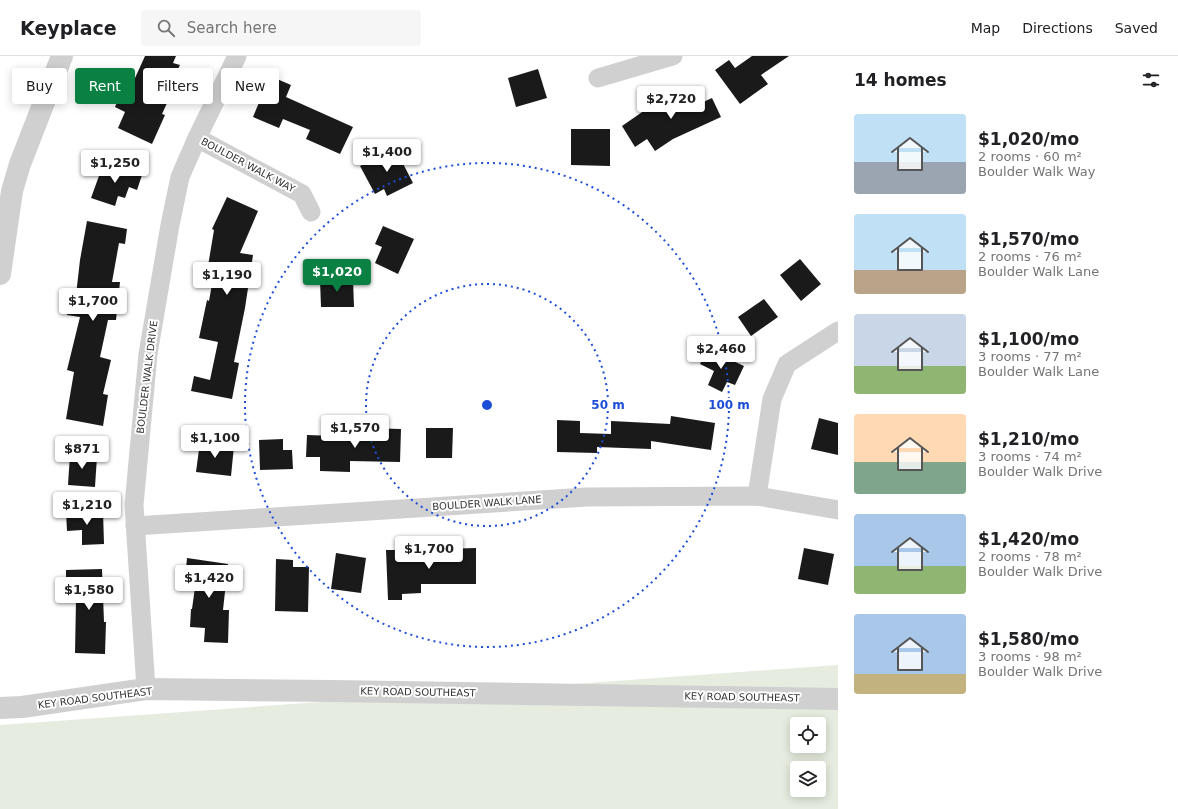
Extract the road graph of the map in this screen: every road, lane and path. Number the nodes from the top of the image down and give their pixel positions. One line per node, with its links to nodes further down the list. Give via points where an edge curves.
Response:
1 (62, 56): 7 (street, via 12,191)
2 (237, 56): 5 (street, BOULDER WALK DRIVE)
3 (673, 56): 4 (street)
4 (598, 78)
5 (197, 138): 6 (street, BOULDER WALK WAY, via 302,194); 11 (street, BOULDER WALK DRIVE, via 180,177 148,354 134,505)
6 (312, 212)
7 (0, 274)
8 (838, 331): 9 (street, via 787,364 772,399)
9 (757, 496): 10 (street, BOULDER WALK LANE); 11 (street, BOULDER WALK LANE, via 587,497)
10 (838, 510)
11 (135, 526): 12 (street, BOULDER WALK DRIVE)
12 (146, 689): 13 (street, KEY ROAD SOUTHEAST); 14 (street, KEY ROAD SOUTHEAST)
13 (838, 699)
14 (0, 708)

